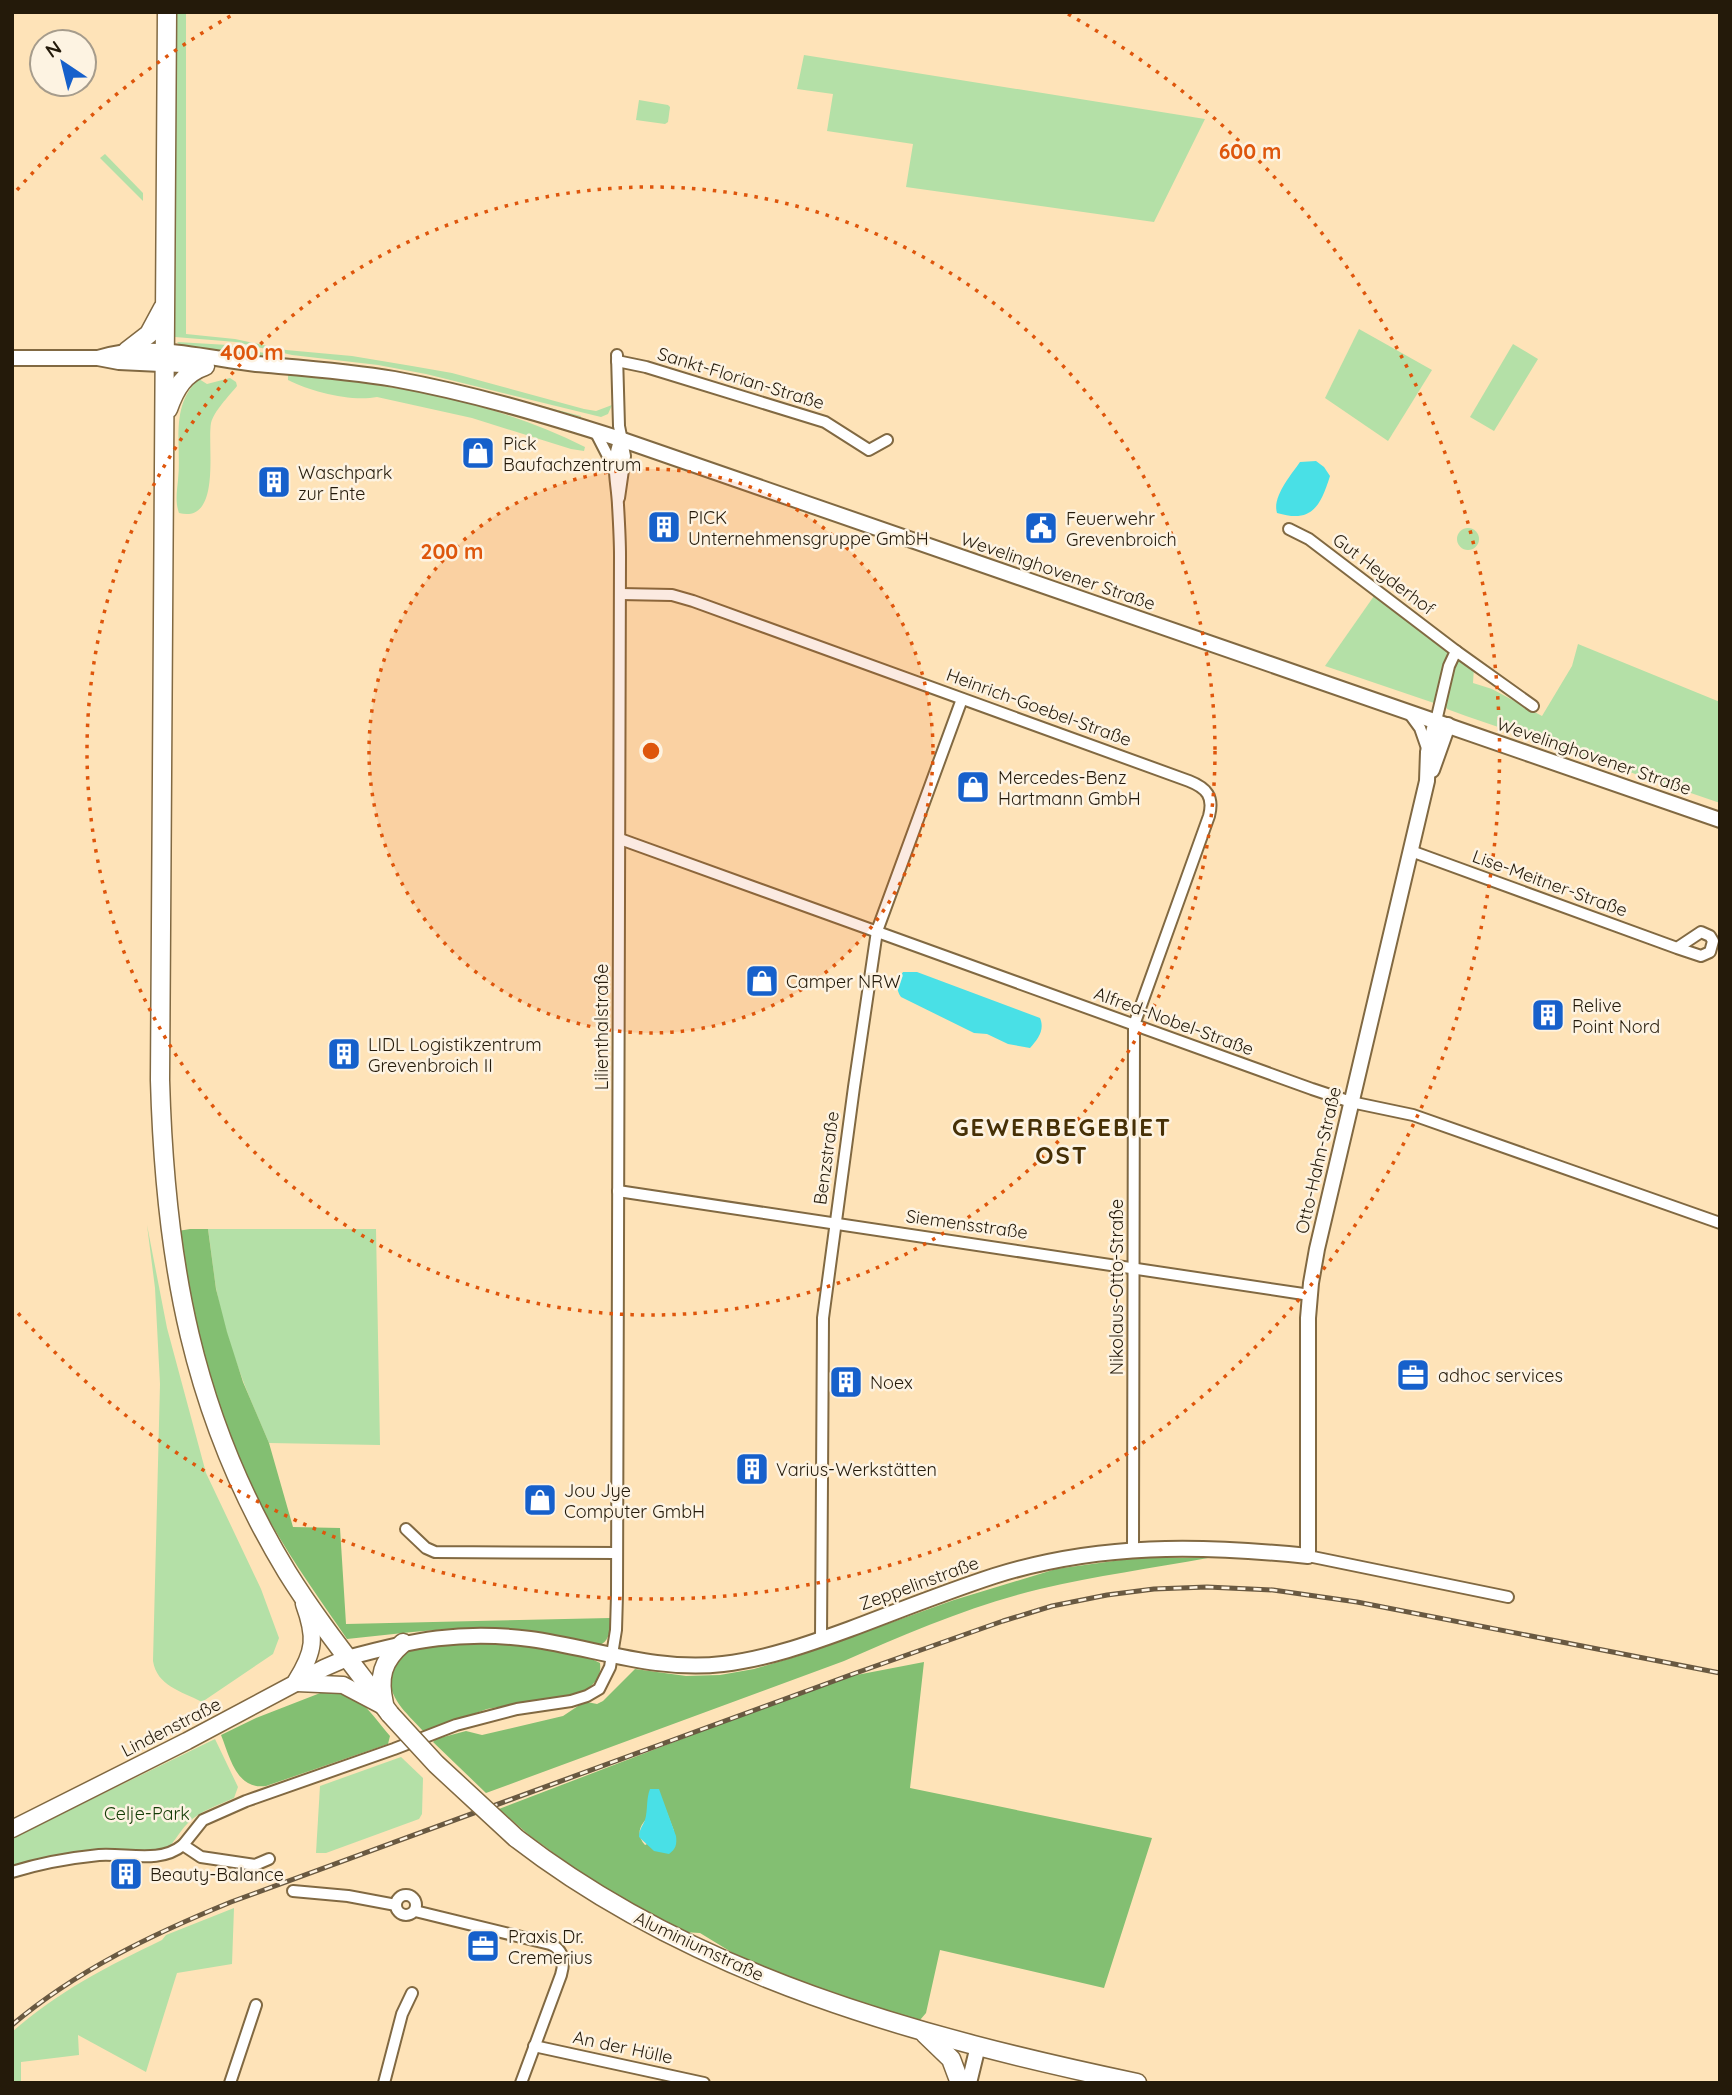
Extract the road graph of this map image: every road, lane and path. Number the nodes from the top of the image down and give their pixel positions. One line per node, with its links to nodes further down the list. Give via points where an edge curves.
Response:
1 (167, 12): 2 (main road, Aluminiumstraße)
2 (164, 304): 3 (main road, via 149,334); 7 (main road, Aluminiumstraße)
3 (127, 351): 6 (street); 7 (street)
4 (617, 357): 12 (street, Lilienthalstraße); 13 (street, Sankt-Florian-Straße, via 825,422 869,450)
5 (12, 358): 6 (street)
6 (98, 358): 7 (street)
7 (164, 358): 8 (street, Wevelinghovener Straße); 9 (street, Wevelinghovener Straße); 10 (main road, Aluminiumstraße)
8 (253, 363): 9 (street, Wevelinghovener Straße); 11 (street, Wevelinghovener Straße, via 418,384)
9 (205, 366): 10 (main road, via 179,384)
10 (164, 426): 41 (main road, Aluminiumstraße, via 160,1080 169,1226 189,1336 218,1430 251,1506)
11 (595, 431): 12 (street, Wevelinghovener Straße); 14 (street, Lilienthalstraße)
12 (620, 439): 14 (street, Lilienthalstraße); 15 (street, Lilienthalstraße, via 625,466); 21 (street, Wevelinghovener Straße)
13 (887, 440)
14 (614, 468): 15 (street, Lilienthalstraße)
15 (618, 501): 17 (street, Lilienthalstraße)
16 (1289, 529): 18 (street, Gut Heyderhof, via 1309,539)
17 (620, 594): 19 (street, Heinrich-Goebel-Straße, via 693,601); 26 (street, Lilienthalstraße)
18 (1455, 651): 20 (street, Gut Heyderhof); 22 (street)
19 (962, 699): 28 (street, Benzstraße); 30 (street, Heinrich-Goebel-Straße, via 1189,781 1209,795 1209,816)
20 (1534, 706)
21 (1407, 711): 22 (street, Wevelinghovener Straße); 23 (street, Otto-Hahn-Straße, via 1420,728)
22 (1442, 723): 23 (street, Otto-Hahn-Straße); 24 (street, Otto-Hahn-Straße); 25 (street, Wevelinghovener Straße)
23 (1428, 752): 24 (street, Otto-Hahn-Straße)
24 (1427, 781): 27 (street, Otto-Hahn-Straße)
25 (1720, 820)
26 (620, 839): 28 (street, Alfred-Nobel-Straße); 32 (street, Lilienthalstraße)
27 (1410, 851): 29 (street, Lise-Meitner-Straße); 31 (street, Otto-Hahn-Straße)
28 (877, 931): 30 (street, Alfred-Nobel-Straße); 33 (street, Benzstraße)
29 (1677, 948)
30 (1135, 1025): 31 (street, Alfred-Nobel-Straße); 35 (street, Nikolaus-Otto-Straße)
31 (1351, 1102): 34 (street, Alfred-Nobel-Straße, via 1413,1115); 36 (street, Otto-Hahn-Straße)
32 (618, 1191): 33 (street, Siemensstraße); 39 (street, Lilienthalstraße)
33 (834, 1222): 35 (street, Siemensstraße); 43 (street, Benzstraße, via 821,1346)
34 (1720, 1223)
35 (1133, 1266): 36 (street, Siemensstraße); 38 (street, Nikolaus-Otto-Straße)
36 (1310, 1295): 40 (street, Otto-Hahn-Straße)
37 (406, 1529): 39 (street, via 435,1552)
38 (1133, 1549): 40 (street, Zeppelinstraße, via 1206,1548); 43 (street, Zeppelinstraße, via 1012,1571)
39 (617, 1553): 45 (street, Lilienthalstraße)
40 (1308, 1556): 42 (street, Zeppelinstraße)
41 (300, 1592): 46 (main road, Aluminiumstraße); 47 (main road, via 310,1620 312,1649)
42 (1508, 1597)
43 (821, 1639): 45 (street, Zeppelinstraße, via 755,1659 708,1666 668,1666)
44 (403, 1643): 45 (street, Zeppelinstraße, via 442,1636 507,1637); 46 (street, Zeppelinstraße); 48 (main road, via 382,1670)
45 (612, 1657): 50 (street, Lilienthalstraße, via 603,1683 587,1696 456,1725 246,1801 203,1820)
46 (347, 1658): 47 (main road, Lindenstraße); 48 (main road, Aluminiumstraße)
47 (295, 1683): 48 (main road, via 343,1685); 49 (main road, Lindenstraße)
48 (388, 1710): 56 (main road, Aluminiumstraße, bridge, via 436,1764 516,1838 596,1893 679,1939 816,1998)
49 (12, 1829)
50 (183, 1846): 51 (street, via 201,1857 255,1866); 52 (street, via 164,1856 91,1856)
51 (269, 1859)
52 (12, 1872)
53 (293, 1891): 57 (street, via 396,1905 400,1896 411,1896 415,1911 430,1910 559,1949 564,1960 562,1972)
54 (412, 1993): 60 (street)
55 (256, 2005): 59 (street)
56 (919, 2029): 58 (main road, Aluminiumstraße); 63 (main road, via 951,2059)
57 (534, 2046): 61 (street); 62 (street, An der Hülle)
58 (978, 2046): 64 (street); 65 (main road, Aluminiumstraße)
59 (230, 2083)
60 (384, 2083)
61 (521, 2083)
62 (704, 2083)
63 (960, 2083)
64 (969, 2083)
65 (1137, 2083)

